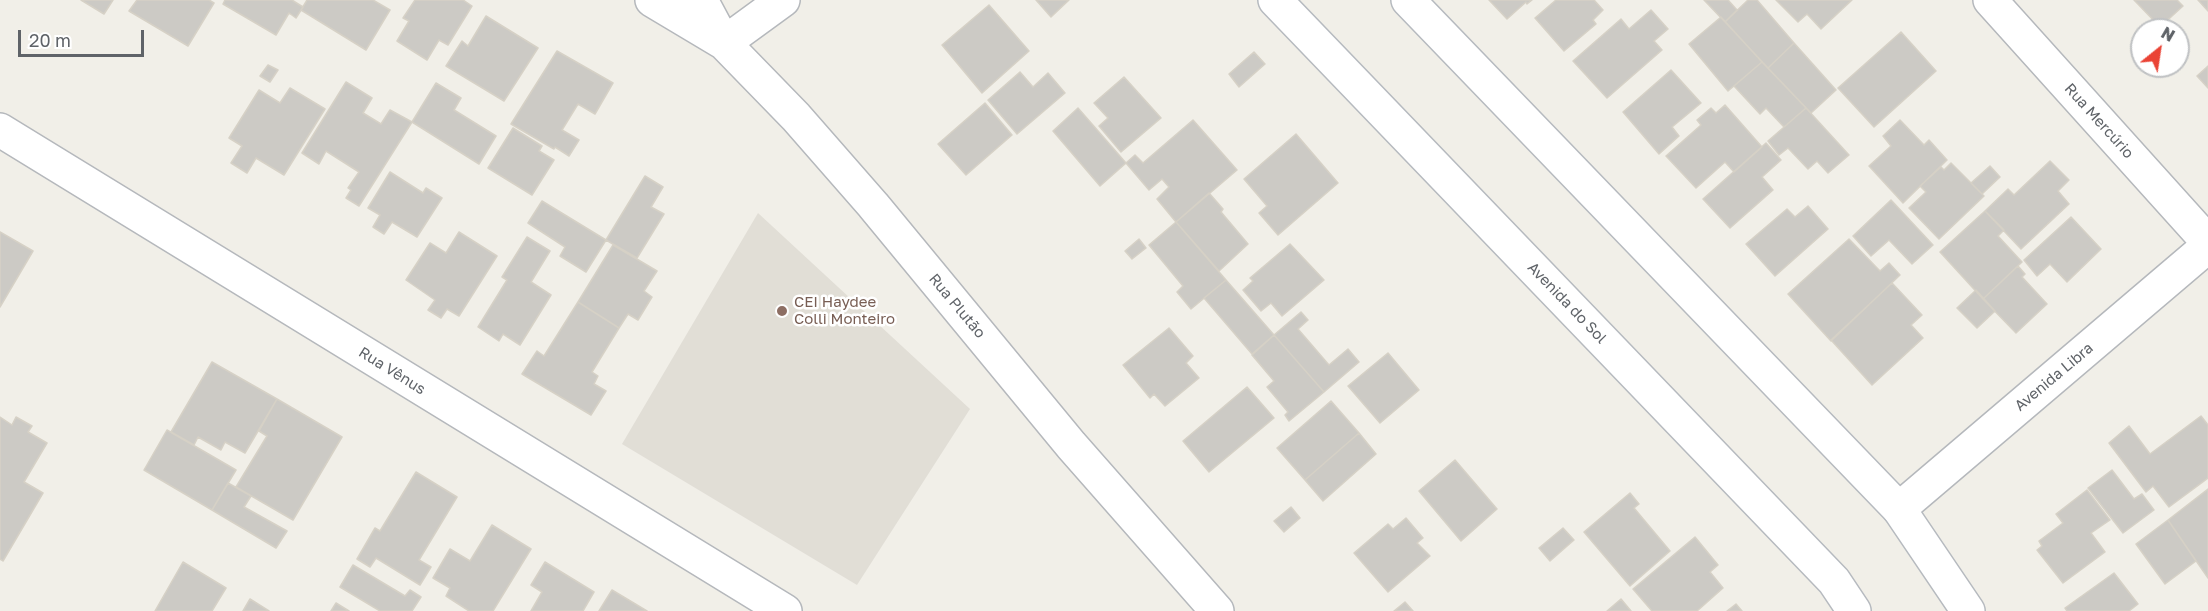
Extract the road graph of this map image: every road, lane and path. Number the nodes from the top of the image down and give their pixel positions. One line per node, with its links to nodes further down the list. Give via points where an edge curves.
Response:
1 (652, 0): 7 (street)
2 (701, 0): 7 (street, Rua Plutão)
3 (783, 0): 7 (street)
4 (1275, 0): 13 (street, Avenida do Sol, via 1834,581)
5 (1408, 0): 10 (street)
6 (1990, 0): 9 (street, Rua Mercúrio)
7 (724, 44): 12 (street, Rua Plutão, via 796,117 873,205 1071,446)
8 (0, 130): 11 (street, Rua Vênus)
9 (2208, 244): 10 (street, Avenida Libra)
10 (1899, 509): 14 (street)
11 (785, 611)
12 (1217, 611)
13 (1854, 611)
14 (1968, 611)

